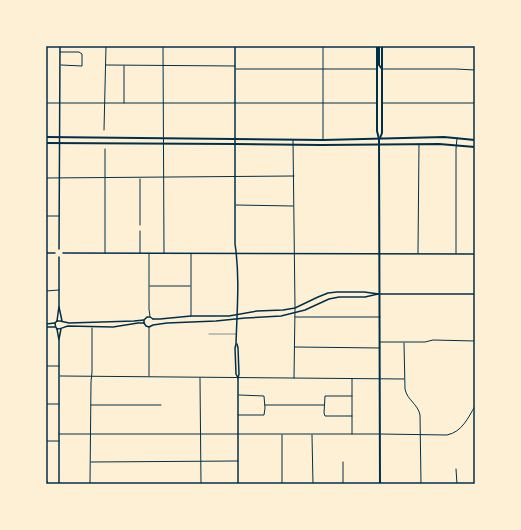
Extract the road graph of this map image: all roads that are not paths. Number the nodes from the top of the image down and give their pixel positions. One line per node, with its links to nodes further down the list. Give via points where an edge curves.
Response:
1 (60, 46): 7 (street)
2 (106, 46): 9 (street)
3 (163, 46): 11 (street)
4 (235, 46): 12 (street)
5 (323, 46): 14 (street)
6 (379, 46): 15 (main road); 16 (main road, via 379,66)
7 (60, 52): 8 (street); 8 (street, via 79,52 82,54 82,66)
8 (60, 65): 25 (street)
9 (106, 65): 10 (street); 26 (street)
10 (124, 66): 11 (street); 27 (street)
11 (163, 66): 12 (street); 18 (street)
12 (235, 66): 13 (street)
13 (236, 69): 14 (street); 19 (street)
14 (323, 69): 15 (street); 20 (street)
15 (377, 69): 21 (main road)
16 (382, 69): 17 (street); 22 (main road)
17 (475, 70)
18 (163, 103): 19 (street); 27 (street); 31 (street)
19 (236, 103): 20 (street); 32 (street)
20 (323, 103): 21 (street); 36 (street)
21 (377, 103): 35 (main road)
22 (382, 103): 23 (street); 35 (main road, via 382,133)
23 (475, 103)
24 (46, 104): 25 (street)
25 (60, 104): 26 (street); 30 (street)
26 (104, 104): 27 (street); 28 (street)
27 (124, 104)
28 (104, 130)
29 (46, 137): 30 (main road)
30 (60, 137): 31 (main road); 39 (street)
31 (164, 138): 32 (main road); 40 (street)
32 (235, 138): 34 (main road); 41 (street)
33 (457, 138): 35 (main road); 37 (main road); 45 (street)
34 (293, 139): 36 (main road); 42 (street)
35 (379, 139): 36 (main road); 44 (main road)
36 (323, 140)
37 (475, 140)
38 (46, 143): 39 (main road)
39 (60, 143): 40 (main road); 51 (street)
40 (164, 143): 41 (main road); 54 (street)
41 (235, 144): 42 (main road); 49 (street)
42 (293, 144): 44 (main road); 48 (street)
43 (419, 144): 44 (main road); 45 (main road); 73 (street)
44 (379, 145): 71 (main road)
45 (457, 145): 46 (main road); 74 (street)
46 (475, 147)
47 (105, 149): 52 (street)
48 (294, 176): 49 (street); 56 (street)
49 (235, 177): 54 (street); 55 (street)
50 (46, 178): 51 (street)
51 (60, 178): 52 (street); 58 (street)
52 (105, 178): 53 (street); 65 (street)
53 (140, 178): 54 (street); 59 (street)
54 (164, 178): 68 (street)
55 (235, 205): 56 (street); 72 (street)
56 (294, 206): 70 (street)
57 (46, 216): 58 (street)
58 (59, 216): 61 (street)
59 (140, 225)
60 (140, 231): 66 (street)
61 (59, 249): 63 (street); 64 (street)
62 (46, 253): 63 (street)
63 (55, 253): 76 (street)
64 (63, 253): 65 (street); 76 (street)
65 (105, 253): 66 (street)
66 (140, 253): 67 (street)
67 (149, 253): 68 (street); 77 (street)
68 (164, 253): 69 (street)
69 (191, 253): 72 (street); 78 (street)
70 (294, 253): 71 (street); 72 (street); 84 (street)
71 (379, 253): 73 (street); 81 (main road)
72 (237, 254): 86 (street)
73 (418, 254): 74 (street)
74 (456, 254): 75 (street)
75 (475, 254)
76 (59, 257): 79 (street)
77 (149, 286): 78 (street); 87 (street)
78 (191, 286): 88 (street)
79 (59, 290): 80 (street); 83 (street)
80 (46, 291)
81 (380, 294): 82 (street); 84 (street, via 328,293); 85 (street, via 329,299); 90 (main road)
82 (475, 294)
83 (59, 306): 94 (street); 95 (street)
84 (295, 308): 85 (street); 86 (street)
85 (294, 313): 89 (street); 92 (street)
86 (237, 314): 88 (street, via 216,317); 92 (street)
87 (150, 316): 91 (street); 93 (street)
88 (191, 316): 91 (street)
89 (294, 317): 90 (street); 110 (street)
90 (380, 317): 108 (main road)
91 (153, 319): 98 (street)
92 (237, 319): 98 (street); 105 (street)
93 (144, 320): 95 (street); 96 (street)
94 (56, 322): 95 (street); 97 (street); 102 (street)
95 (62, 322): 103 (street)
96 (144, 323): 100 (street); 101 (street)
97 (46, 324)
98 (153, 325): 101 (street)
99 (46, 327): 102 (street)
100 (92, 327): 103 (street); 115 (street)
101 (149, 327): 116 (street)
102 (56, 328): 103 (street); 106 (street)
103 (62, 328): 106 (street)
104 (209, 334): 105 (lane)
105 (237, 334): 118 (street)
106 (59, 340): 113 (street)
107 (475, 341): 109 (street, via 433,340)
108 (380, 342): 109 (street); 111 (main road)
109 (404, 343): 122 (street)
110 (294, 347): 111 (street); 119 (street)
111 (380, 348): 121 (main road)
112 (46, 366): 113 (street)
113 (59, 366): 114 (street)
114 (59, 376): 115 (street); 126 (street)
115 (92, 377): 116 (street); 127 (street)
116 (149, 377): 117 (street)
117 (200, 377): 118 (street); 136 (street)
118 (238, 378): 119 (street); 123 (street)
119 (294, 378): 120 (street)
120 (352, 378): 121 (street); 124 (street)
121 (380, 379): 122 (street); 141 (main road)
122 (404, 379): 142 (street, via 406,394 420,410)
123 (238, 395): 129 (street, via 263,395); 132 (street)
124 (352, 396): 130 (street, via 324,396); 133 (street)
125 (46, 404): 126 (street)
126 (59, 404): 134 (street)
127 (91, 405): 128 (street); 135 (street)
128 (161, 405)
129 (265, 405): 130 (street); 132 (street, via 264,415)
130 (324, 405): 133 (street, via 325,416)
131 (475, 406): 142 (street, via 463,425 454,433)
132 (238, 415): 137 (street)
133 (352, 416): 140 (street)
134 (59, 434): 135 (street); 144 (street)
135 (91, 434): 136 (street); 146 (street)
136 (201, 434): 137 (street); 147 (street)
137 (238, 434): 138 (street); 145 (street)
138 (282, 434): 139 (street); 156 (street)
139 (312, 434): 140 (street); 157 (street)
140 (352, 434): 141 (street)
141 (380, 434): 142 (street); 159 (main road)
142 (421, 434): 160 (street)
143 (46, 441): 144 (street)
144 (59, 441): 152 (street)
145 (238, 461): 147 (street); 155 (street)
146 (91, 462): 147 (street); 153 (street)
147 (201, 462): 154 (street)
148 (343, 462): 158 (street)
149 (456, 470): 161 (street)
150 (46, 480): 151 (street)
151 (48, 484)
152 (59, 484)
153 (90, 484)
154 (201, 484)
155 (238, 484)
156 (282, 484)
157 (313, 484)
158 (343, 484)
159 (380, 484)
160 (421, 484)
161 (456, 484)

